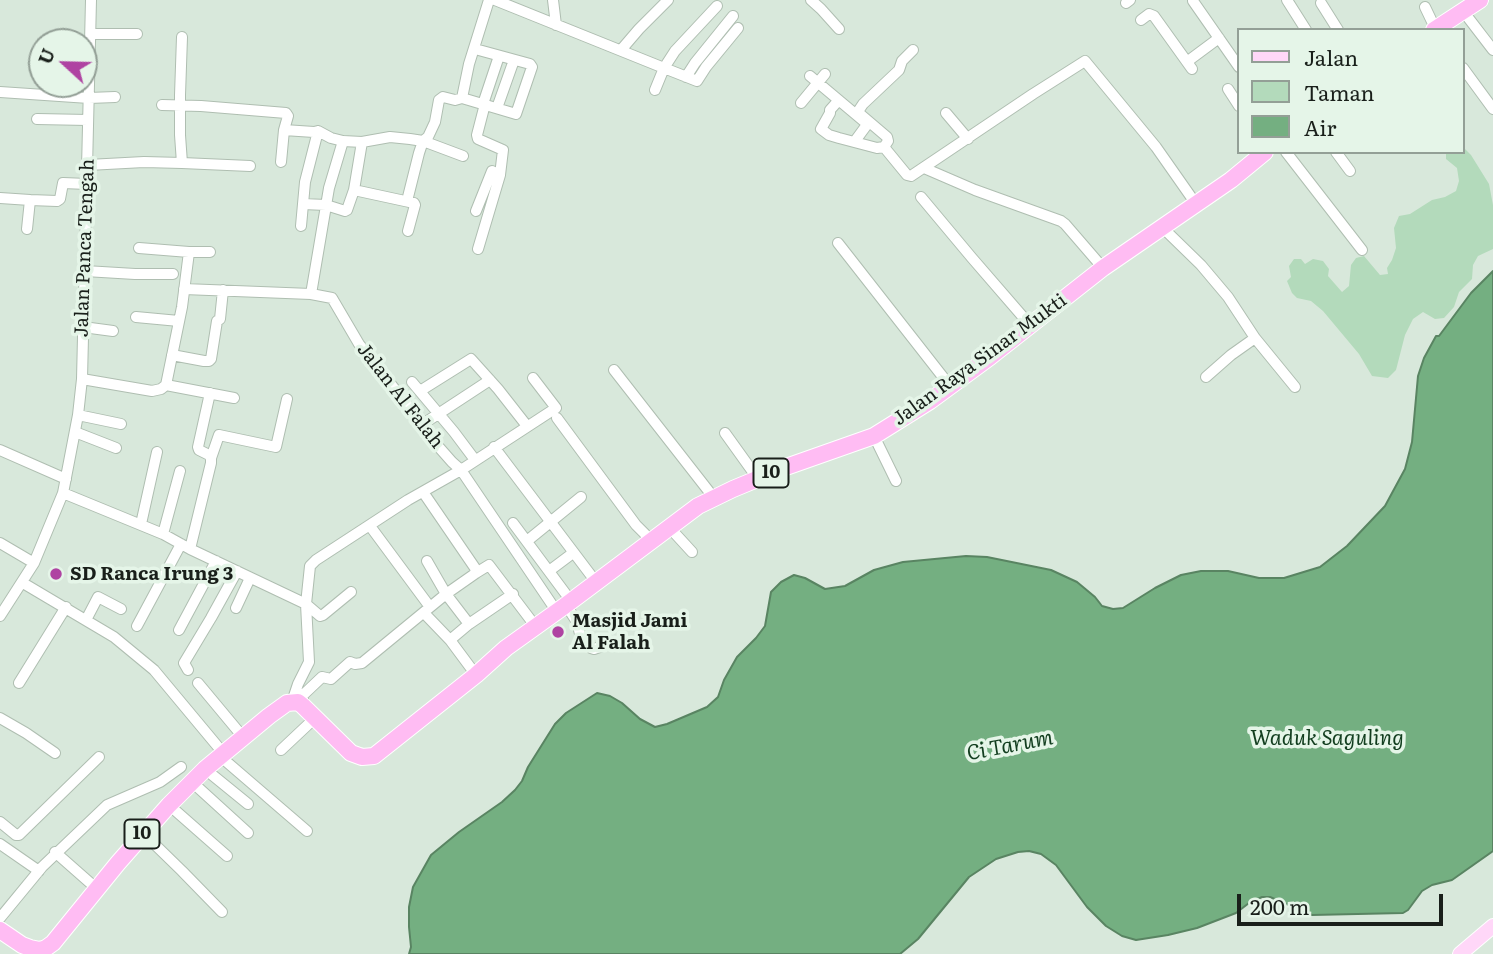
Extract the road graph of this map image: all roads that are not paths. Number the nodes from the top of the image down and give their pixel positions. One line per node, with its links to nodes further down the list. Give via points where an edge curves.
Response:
1 (92, 0): 16 (street, Jalan Panca Tengah)
2 (489, 0): 27 (street)
3 (495, 0): 15 (street)
4 (552, 0): 15 (street)
5 (668, 0): 28 (street)
6 (811, 0): 22 (street)
7 (1287, 0): 18 (street)
8 (1193, 1): 26 (street)
9 (1321, 3): 19 (street)
10 (1470, 4): 21 (highway); 30 (street)
11 (717, 6): 34 (street)
12 (1426, 7): 20 (street)
13 (733, 16): 36 (street)
14 (1141, 20): 26 (street, via 1154,16 1190,65)
15 (556, 25): 28 (street)
16 (91, 28)
17 (738, 28): 36 (street, via 697,81)
18 (1305, 28)
19 (1338, 28)
20 (1435, 28)
21 (1436, 28)
22 (839, 29)
23 (98, 34): 24 (street)
24 (137, 34)
25 (182, 37): 50 (street)
26 (1219, 38): 33 (street)
27 (475, 49): 31 (street); 42 (street)
28 (621, 50): 34 (street)
29 (914, 50): 63 (street, via 859,109 887,137)
30 (1493, 50)
31 (499, 56): 32 (street); 47 (street)
32 (514, 60): 51 (street); 51 (street, via 532,67 517,112)
33 (1238, 66)
34 (664, 68): 36 (street); 38 (street)
35 (1465, 71): 52 (street)
36 (686, 77)
37 (1228, 89): 48 (street)
38 (655, 90)
39 (0, 92): 40 (street)
40 (28, 94)
41 (115, 97): 44 (street)
42 (461, 97): 47 (street); 60 (street, via 440,99 435,122)
43 (89, 98): 55 (street, Jalan Panca Tengah)
44 (98, 98)
45 (838, 101): 46 (street, via 817,78); 61 (street, via 866,124); 61 (street, via 821,128 829,135)
46 (801, 103)
47 (485, 104): 51 (street); 74 (street, via 477,136 503,150)
48 (1238, 104)
49 (162, 105): 50 (street)
50 (180, 105): 56 (street, via 286,113); 69 (street)
51 (497, 108)
52 (1493, 109)
53 (946, 113): 58 (street)
54 (37, 119): 55 (street)
55 (89, 120): 70 (street, Jalan Panca Tengah)
56 (284, 130): 57 (street); 68 (street)
57 (318, 131): 59 (street); 81 (street)
58 (968, 139): 72 (street); 82 (street, via 1085,61)
59 (343, 141): 62 (street); 83 (street)
60 (424, 141): 62 (street, via 390,137); 67 (street); 80 (street)
61 (855, 141): 63 (street)
62 (362, 142): 76 (street)
63 (884, 147): 72 (street, via 909,176)
64 (1263, 154): 82 (highway, Jalan Raya Sinar Mukti / 10)
65 (1288, 154): 92 (street)
66 (1337, 154): 73 (street)
67 (463, 156)
68 (281, 162)
69 (182, 163): 70 (street); 71 (street)
70 (88, 165): 75 (street, Jalan Panca Tengah)
71 (250, 166)
72 (924, 168): 95 (street, via 1061,221)
73 (1350, 172)
74 (500, 175): 84 (street, via 492,171); 91 (street)
75 (87, 184): 79 (street, via 62,183 57,201); 96 (street, Jalan Panca Tengah)
76 (354, 190): 80 (street); 83 (street, via 345,211)
77 (921, 197): 103 (street)
78 (0, 198): 79 (street)
79 (30, 200): 87 (street)
80 (407, 201): 88 (street, via 415,204)
81 (303, 204): 83 (street); 85 (street)
82 (1196, 204): 86 (highway, Jalan Raya Sinar Mukti / 10)
83 (326, 205): 100 (street)
84 (475, 211)
85 (301, 226)
86 (1163, 228): 95 (highway, Jalan Raya Sinar Mukti / 10); 106 (street, via 1228,297)
87 (27, 229)
88 (408, 231)
89 (838, 243): 114 (street)
90 (139, 248): 94 (street)
91 (478, 249)
92 (1362, 250)
93 (210, 251): 94 (street)
94 (189, 252): 98 (street)
95 (1103, 268): 103 (highway, Jalan Raya Sinar Mukti / 10)
96 (85, 271): 97 (street); 104 (street, Jalan Panca Tengah)
97 (173, 274)
98 (184, 289): 99 (street, Jalan Al Falah); 102 (street)
99 (223, 290): 100 (street, Jalan Al Falah); 107 (street, via 211,359)
100 (311, 294): 122 (street, Jalan Al Falah, via 334,299 359,344)
101 (136, 317): 102 (street)
102 (179, 321): 107 (street)
103 (1030, 325): 114 (highway, Jalan Raya Sinar Mukti / 10)
104 (83, 327): 105 (street); 111 (street, Jalan Panca Tengah)
105 (113, 331)
106 (1255, 338): 109 (street); 115 (street)
107 (172, 355): 113 (street)
108 (614, 370): 144 (street)
109 (1206, 377)
110 (533, 378): 123 (street, via 556,408)
111 (82, 379): 113 (street, via 152,391); 120 (street, Jalan Panca Tengah)
112 (490, 380): 119 (street); 119 (street, via 471,359 416,387); 123 (street)
113 (166, 385): 116 (street)
114 (950, 386): 127 (highway, Jalan Raya Sinar Mukti / 10)
115 (1295, 387)
116 (210, 393): 117 (street); 133 (street, via 198,447)
117 (233, 398)
118 (287, 400): 133 (street, via 276,447 219,435)
119 (438, 414): 122 (street); 125 (street)
120 (78, 415): 121 (street); 124 (street, Jalan Panca Tengah)
121 (121, 424)
122 (423, 424): 128 (street, Jalan Al Falah)
123 (527, 426): 129 (street)
124 (75, 432): 130 (street); 138 (street, Jalan Panca Tengah)
125 (454, 432): 128 (street); 134 (street)
126 (725, 433): 139 (street)
127 (874, 436): 139 (highway, Jalan Raya Sinar Mukti / 10); 140 (street)
128 (437, 445): 135 (street, Jalan Al Falah)
129 (494, 447): 134 (street); 146 (street)
130 (116, 448)
131 (0, 450): 138 (street)
132 (157, 452): 147 (street)
133 (211, 458): 154 (street)
134 (475, 460): 135 (street)
135 (461, 470): 141 (street); 170 (street, Jalan Al Falah)
136 (180, 471): 151 (street)
137 (600, 472): 137 (street, via 557,418 559,414 561,414); 150 (street)
138 (66, 479): 142 (street, Jalan Panca Tengah)
139 (758, 479): 144 (highway, Jalan Raya Sinar Mukti / 10)
140 (896, 481)
141 (423, 492): 148 (street); 162 (street)
142 (63, 494): 147 (street); 159 (street, Jalan Panca Tengah)
143 (581, 497): 146 (street)
144 (714, 498): 149 (highway, Jalan Raya Sinar Mukti / 10)
145 (513, 523): 152 (street)
146 (550, 523): 152 (street); 156 (street)
147 (141, 524): 151 (street)
148 (370, 526): 169 (street, via 310,566); 174 (street)
149 (670, 528): 150 (highway, Jalan Raya Sinar Mukti / 10); 155 (street)
150 (642, 530): 164 (highway, Jalan Raya Sinar Mukti / 10)
151 (163, 534): 154 (street)
152 (527, 541): 161 (street)
153 (0, 543): 159 (street)
154 (185, 546): 157 (street); 178 (street)
155 (692, 552)
156 (573, 553): 161 (street); 164 (street)
157 (216, 561): 160 (street); 180 (street)
158 (427, 561): 167 (street)
159 (34, 563): 165 (street, Jalan Panca Tengah)
160 (237, 571): 163 (street); 183 (street, via 184,663)
161 (549, 571): 170 (street)
162 (476, 573): 167 (street); 168 (street, via 489,565)
163 (250, 578): 169 (street); 172 (street)
164 (596, 582): 170 (highway, Jalan Raya Sinar Mukti / 10)
165 (23, 583): 171 (street); 175 (street, Jalan Panca Tengah)
166 (351, 593): 169 (street, via 321,616)
167 (446, 594): 174 (street); 177 (street)
168 (513, 594): 177 (street); 179 (street)
169 (306, 604): 187 (street, via 309,662 298,684)
170 (565, 606): 179 (highway, Jalan Raya Sinar Mukti / 10); 182 (street, via 591,648)
171 (66, 607): 176 (street); 185 (street)
172 (236, 608)
173 (121, 609): 176 (street, via 98,597)
174 (427, 610): 181 (street); 187 (street, via 362,663 350,662 331,679 323,677)
175 (0, 617)
176 (86, 620): 193 (street, via 153,670)
177 (469, 624): 181 (street)
178 (137, 626)
179 (536, 627): 184 (highway, Jalan Raya Sinar Mukti / 10)
180 (180, 629)
181 (450, 640): 184 (street)
182 (611, 643)
183 (188, 670)
184 (476, 675): 189 (highway, Jalan Raya Sinar Mukti / 10, via 371,757 351,753)
185 (19, 683)
186 (198, 683): 190 (street)
187 (297, 704): 189 (highway, Jalan Raya Sinar Mukti / 10); 190 (highway, 10, via 287,703)
188 (0, 718): 192 (street)
189 (315, 718): 191 (street)
190 (243, 737): 193 (highway, 10)
191 (281, 750)
192 (55, 753)
193 (222, 755): 196 (highway, 10); 201 (street)
194 (99, 757): 200 (street, via 19,835)
195 (181, 767): 205 (street, via 160,782 107,805)
196 (205, 769): 197 (highway, 10); 198 (street)
197 (192, 782): 199 (highway, 10); 203 (street)
198 (248, 804)
199 (169, 805): 202 (highway, 10); 206 (street)
200 (0, 822)
201 (307, 831)
202 (143, 833): 208 (highway, 10); 209 (street)
203 (248, 833)
204 (0, 845): 207 (street)
205 (55, 852): 207 (street); 208 (street)
206 (227, 856)
207 (39, 870): 210 (street)
208 (97, 889): 214 (highway, 10)
209 (222, 912)
210 (0, 918)
211 (1493, 926): 215 (main road)
212 (0, 930): 213 (highway, 10)
213 (19, 950): 214 (highway, 10)
214 (46, 951)
215 (1460, 954)

